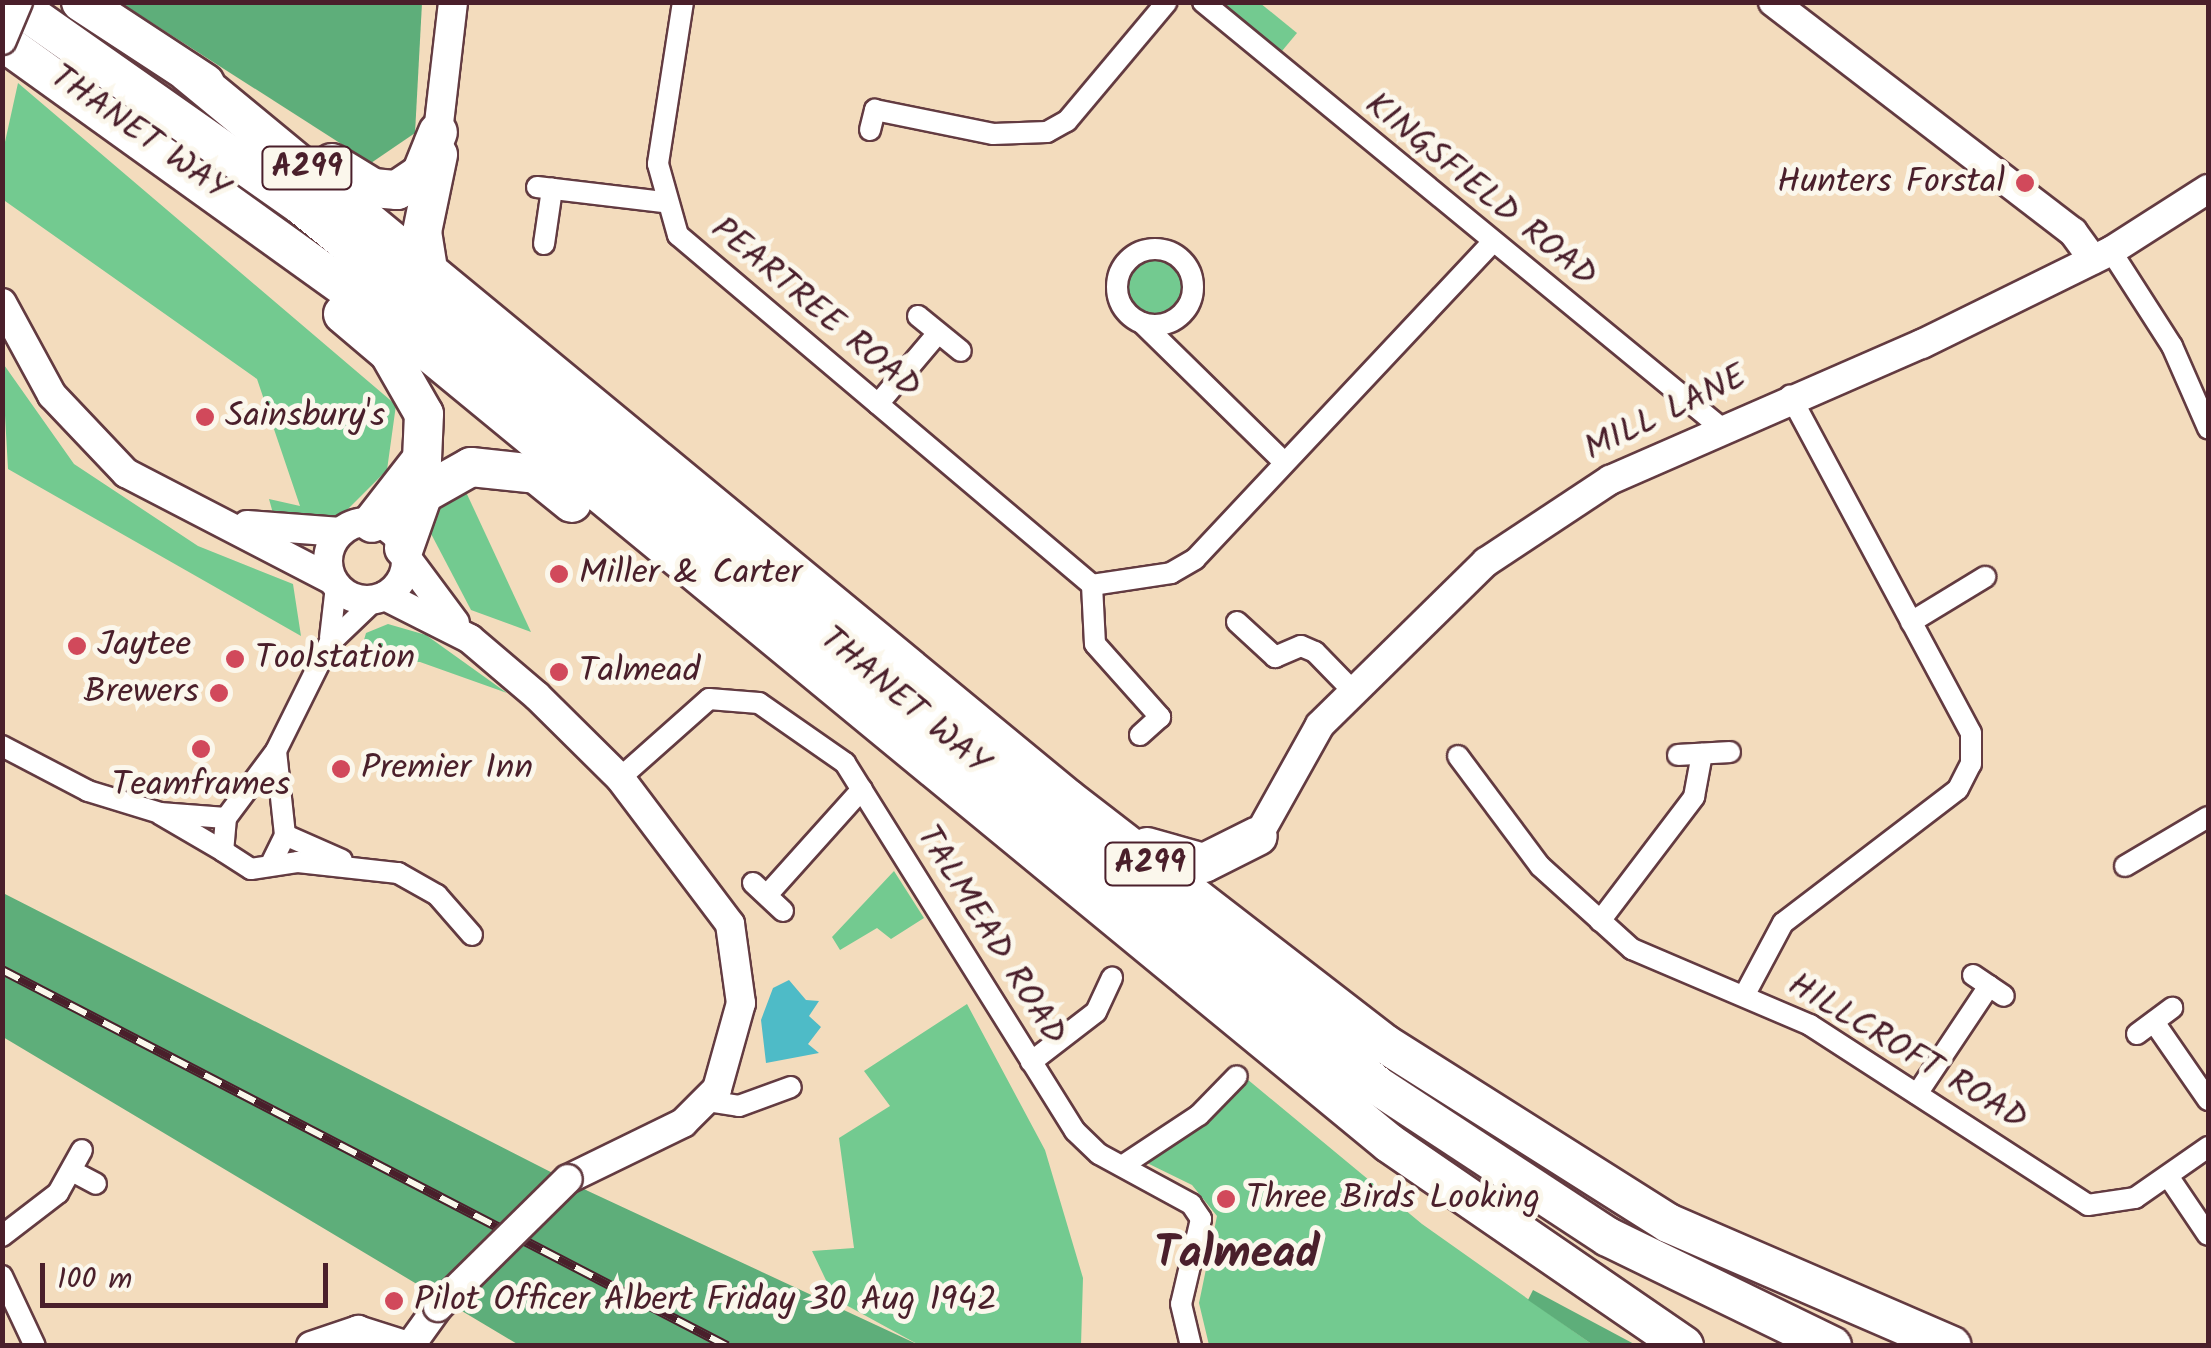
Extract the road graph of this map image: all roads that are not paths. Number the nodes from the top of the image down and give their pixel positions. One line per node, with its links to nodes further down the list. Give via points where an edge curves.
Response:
1 (15, 2): 8 (street, bridge); 90 (highway, THANET WAY / A299, via 316,218 1378,1086 1608,1238)
2 (82, 2): 9 (highway, A299)
3 (454, 2): 12 (street)
4 (683, 2): 14 (street, via 658,164)
5 (1167, 2): 11 (street, via 1067,120 1046,132 992,134 874,110)
6 (1203, 2): 16 (street, KINGSFIELD ROAD)
7 (1773, 2): 17 (street)
8 (2, 41): 10 (highway, THANET WAY / A299)
9 (186, 72): 12 (highway, via 373,188 414,182); 18 (highway, A299)
10 (128, 124): 30 (highway, via 389,353 414,386 422,459); 51 (highway, THANET WAY / A299, via 386,316)
11 (870, 130)
12 (438, 132): 18 (highway)
13 (2208, 188): 17 (street, MILL LANE)
14 (663, 202): 15 (street, via 545,188); 25 (street, PEARTREE ROAD, via 708,266)
15 (544, 244)
16 (1491, 244): 26 (street, KINGSFIELD ROAD); 28 (street)
17 (2102, 256): 24 (street, MILL LANE, via 1922,344); 27 (street, via 2180,361)
18 (426, 264): 48 (highway, A299)
19 (2, 303): 29 (street, via 34,370 94,442 156,492)
20 (918, 316): 22 (street)
21 (1142, 323): 28 (street)
22 (938, 333): 23 (street); 25 (street)
23 (961, 351)
24 (1790, 395): 26 (street, MILL LANE); 37 (street)
25 (878, 404): 34 (street, PEARTREE ROAD)
26 (1720, 427): 40 (street, MILL LANE, via 1610,480 1486,562)
27 (2208, 428)
28 (1283, 461): 34 (street, via 1196,559 1171,573)
29 (220, 523): 30 (street); 33 (street)
30 (356, 527): 31 (street); 33 (street, via 328,554)
31 (404, 552): 35 (street); 38 (street); 51 (highway, via 411,514 443,480 498,464 536,474 888,752)
32 (1985, 576): 37 (street)
33 (334, 583): 35 (street); 39 (street)
34 (1092, 585): 41 (street, via 1086,612 1095,644 1160,716)
35 (380, 598): 38 (street); 39 (street)
36 (1237, 622): 40 (street, via 1276,657 1302,646 1315,652)
37 (1912, 622): 68 (street, via 1971,733 1970,764 1958,789 1782,923)
38 (470, 640): 49 (street)
39 (329, 644): 43 (street)
40 (1350, 689): 57 (street, MILL LANE)
41 (1140, 735)
42 (2, 746): 53 (street, via 80,788)
43 (276, 751): 52 (street); 54 (street)
44 (1730, 752): 45 (street)
45 (1702, 754): 47 (street); 64 (street, via 1694,797)
46 (1458, 756): 64 (street, HILLCROFT ROAD, via 1540,866)
47 (1678, 756)
48 (1033, 765): 57 (highway, via 1174,862 1217,860); 63 (highway, A299)
49 (620, 778): 50 (street, TALMEAD ROAD, via 676,720 709,699 737,698 818,742); 75 (street, via 715,896 736,942 738,1026)
50 (862, 789): 62 (street, via 760,889); 70 (street, TALMEAD ROAD)
51 (958, 790): 89 (highway, THANET WAY / A299, via 1389,1143)
52 (233, 812): 53 (street); 54 (street); 58 (street)
53 (160, 813): 58 (street)
54 (276, 814): 56 (street)
55 (2208, 817): 61 (street)
56 (284, 835): 59 (street); 60 (street)
57 (1258, 836): 63 (highway, via 1226,879)
58 (223, 850): 59 (street, via 240,866)
59 (272, 862): 60 (street)
60 (349, 864): 65 (street, via 398,873 438,894)
61 (2125, 866)
62 (783, 910)
63 (1222, 919): 91 (highway, A299, via 1437,1081 1604,1187 1787,1280)
64 (1600, 921): 68 (street, HILLCROFT ROAD, via 1680,975)
65 (472, 936)
66 (1112, 978): 70 (street, via 1096,1012)
67 (1988, 985): 73 (street)
68 (1744, 996): 73 (street, HILLCROFT ROAD, via 1810,1025)
69 (2172, 1008): 74 (street, via 2145,1028)
70 (1032, 1062): 78 (street, TALMEAD ROAD, via 1086,1143)
71 (1236, 1076): 78 (street, via 1200,1115)
72 (791, 1087): 75 (street, via 739,1106)
73 (1917, 1094): 80 (street, HILLCROFT ROAD, via 2088,1205 2115,1207)
74 (2208, 1100)
75 (708, 1101): 87 (street, bridge, via 683,1123 568,1179 438,1307)
76 (2208, 1147): 80 (street, HILLCROFT ROAD)
77 (82, 1150): 79 (street)
78 (1122, 1166): 88 (street, TALMEAD ROAD, via 1192,1204 1200,1219 1181,1304)
79 (72, 1171): 81 (street); 83 (street, via 39,1213)
80 (2168, 1176): 82 (street)
81 (96, 1184)
82 (2208, 1234)
83 (2, 1236)
84 (2, 1276): 85 (street)
85 (35, 1346)
86 (311, 1346): 87 (street, via 358,1330)
87 (409, 1346)
88 (1191, 1346)
89 (1684, 1346)
90 (1832, 1346)
91 (1952, 1346)

